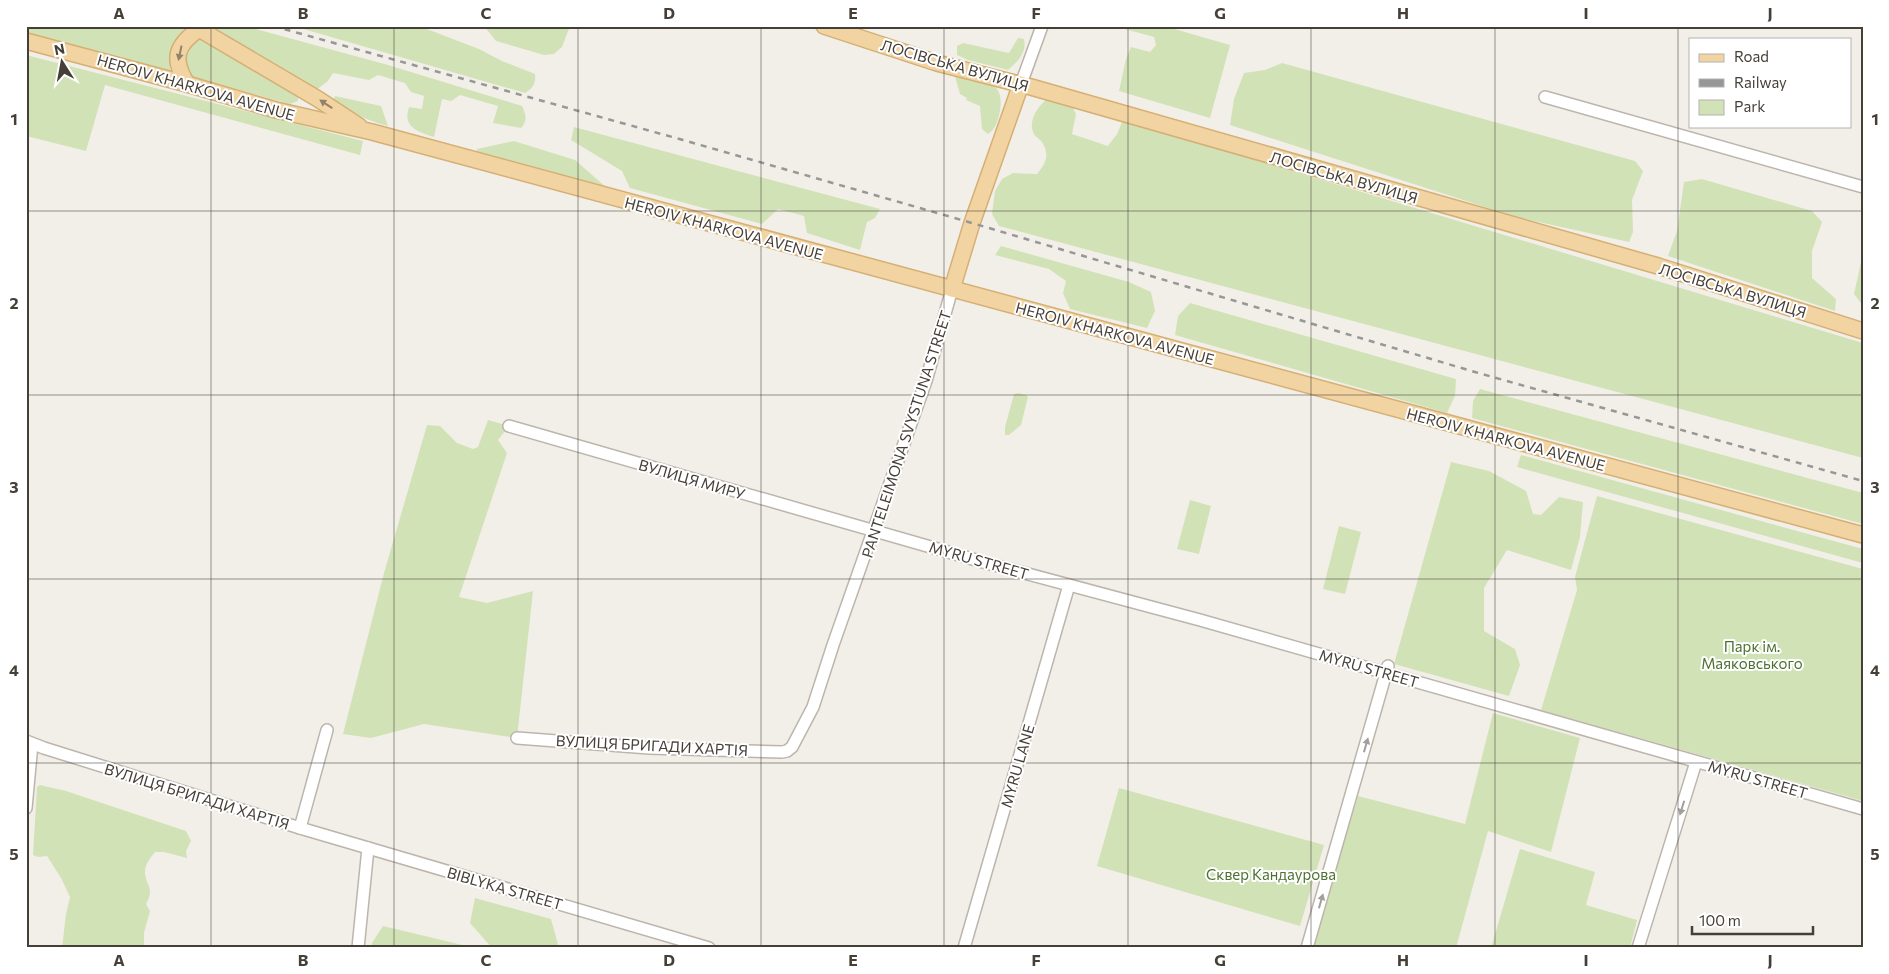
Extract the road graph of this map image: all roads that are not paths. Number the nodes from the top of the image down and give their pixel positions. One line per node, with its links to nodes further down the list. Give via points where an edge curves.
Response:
1 (824, 26): 6 (main road, ЛОСІВСЬКА ВУЛИЦЯ, via 937,63)
2 (1042, 26): 6 (street, PANTELEIMONA SVYSTUNA STREET)
3 (196, 28): 5 (main road, one-way to 5, via 177,59); 7 (main road, HEROIV KHARKOVA AVENUE)
4 (26, 42): 5 (main road, HEROIV KHARKOVA AVENUE)
5 (187, 84): 9 (main road, HEROIV KHARKOVA AVENUE)
6 (1021, 84): 12 (main road, PANTELEIMONA SVYSTUNA STREET); 13 (main road, ЛОСІВСЬКА ВУЛИЦЯ, via 1658,266)
7 (299, 88): 9 (main road, via 302,98 299,106); 10 (main road, HEROIV KHARKOVA AVENUE, one-way to 7)
8 (1545, 97): 11 (street)
9 (276, 110): 10 (main road, HEROIV KHARKOVA AVENUE)
10 (367, 131): 12 (main road, HEROIV KHARKOVA AVENUE)
11 (1863, 187)
12 (952, 289): 15 (street, PANTELEIMONA SVYSTUNA STREET, via 926,381); 16 (main road, HEROIV KHARKOVA AVENUE)
13 (1863, 331)
14 (509, 426): 15 (street, ВУЛИЦЯ МИРУ)
15 (875, 530): 17 (street, MYRU STREET); 22 (street, PANTELEIMONA SVYSTUNA STREET, via 813,707)
16 (1863, 535)
17 (1069, 585): 18 (street, MYRU STREET); 30 (street, MYRU LANE)
18 (1388, 670): 23 (street, MYRU STREET); 31 (street, one-way to 18)
19 (328, 730): 26 (street, ВУЛИЦЯ БРИГАДИ ХАРТІЯ)
20 (518, 738): 22 (street, ВУЛИЦЯ БРИГАДИ ХАРТІЯ, via 649,748)
21 (29, 742): 24 (street); 26 (street, ВУЛИЦЯ БРИГАДИ ХАРТІЯ)
22 (787, 751)
23 (1696, 762): 25 (street, MYRU STREET); 32 (street, one-way to 32)
24 (26, 808)
25 (1863, 809)
26 (300, 828): 27 (street, BIBLYKA STREET)
27 (368, 848): 28 (street); 29 (street, BIBLYKA STREET)
28 (358, 948)
29 (709, 948)
30 (964, 948)
31 (1307, 948)
32 (1638, 948)

